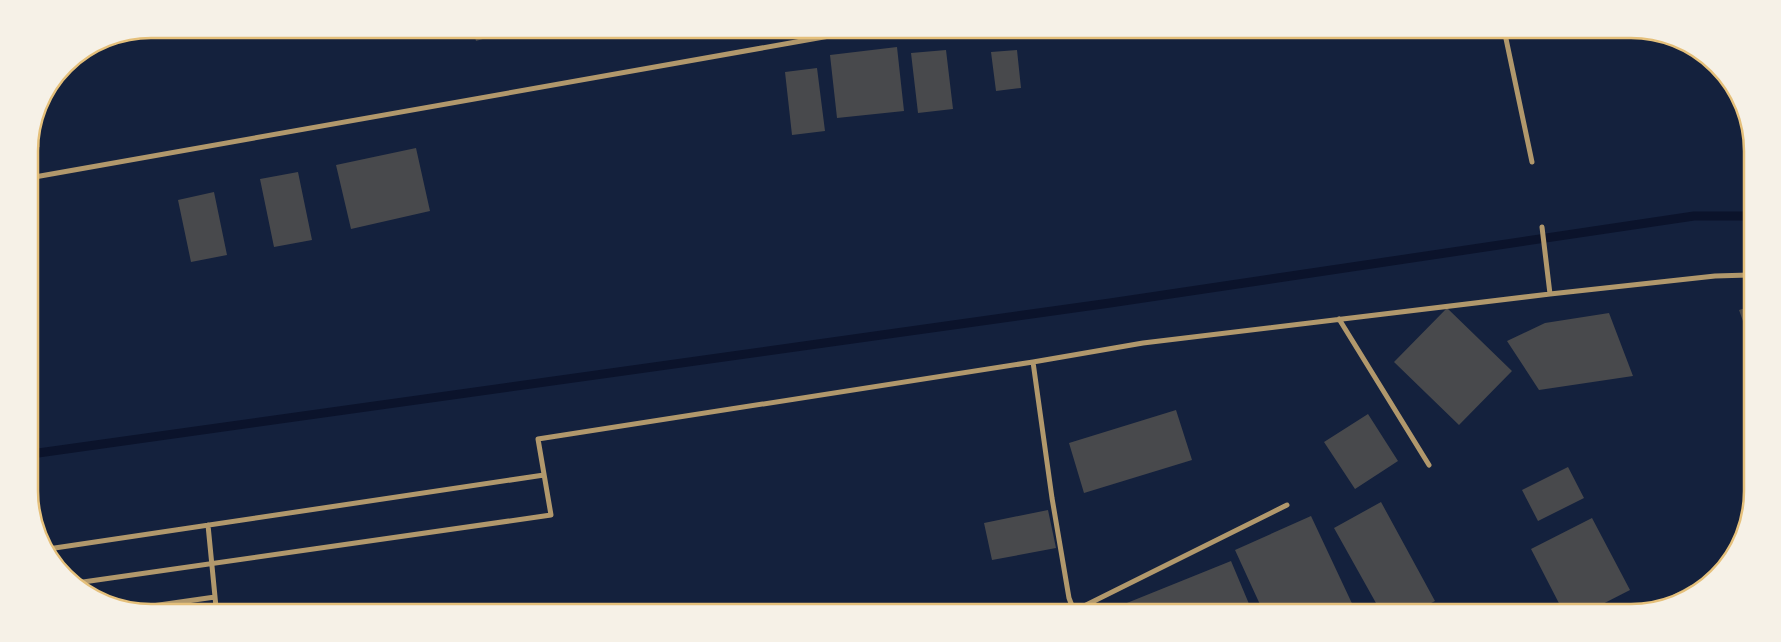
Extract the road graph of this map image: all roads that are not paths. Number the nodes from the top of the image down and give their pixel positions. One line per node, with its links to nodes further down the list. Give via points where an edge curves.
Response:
1 (818, 38): 4 (street)
2 (1506, 38): 3 (street)
3 (1532, 162)
4 (38, 176)
5 (1542, 227): 7 (street)
6 (1744, 275): 7 (street)
7 (1550, 294): 8 (street)
8 (1339, 319): 9 (street, via 1142,343); 10 (street)
9 (1033, 362): 11 (street, via 538,439); 20 (street, via 1052,498)
10 (1429, 465)
11 (544, 475): 13 (street); 15 (street, via 551,515)
12 (1287, 505): 21 (street)
13 (208, 525): 14 (street); 15 (street)
14 (53, 548)
15 (212, 564): 16 (street); 17 (street)
16 (84, 582)
17 (215, 598): 18 (street); 19 (street)
18 (168, 604)
19 (216, 604)
20 (1072, 604)
21 (1088, 604)

